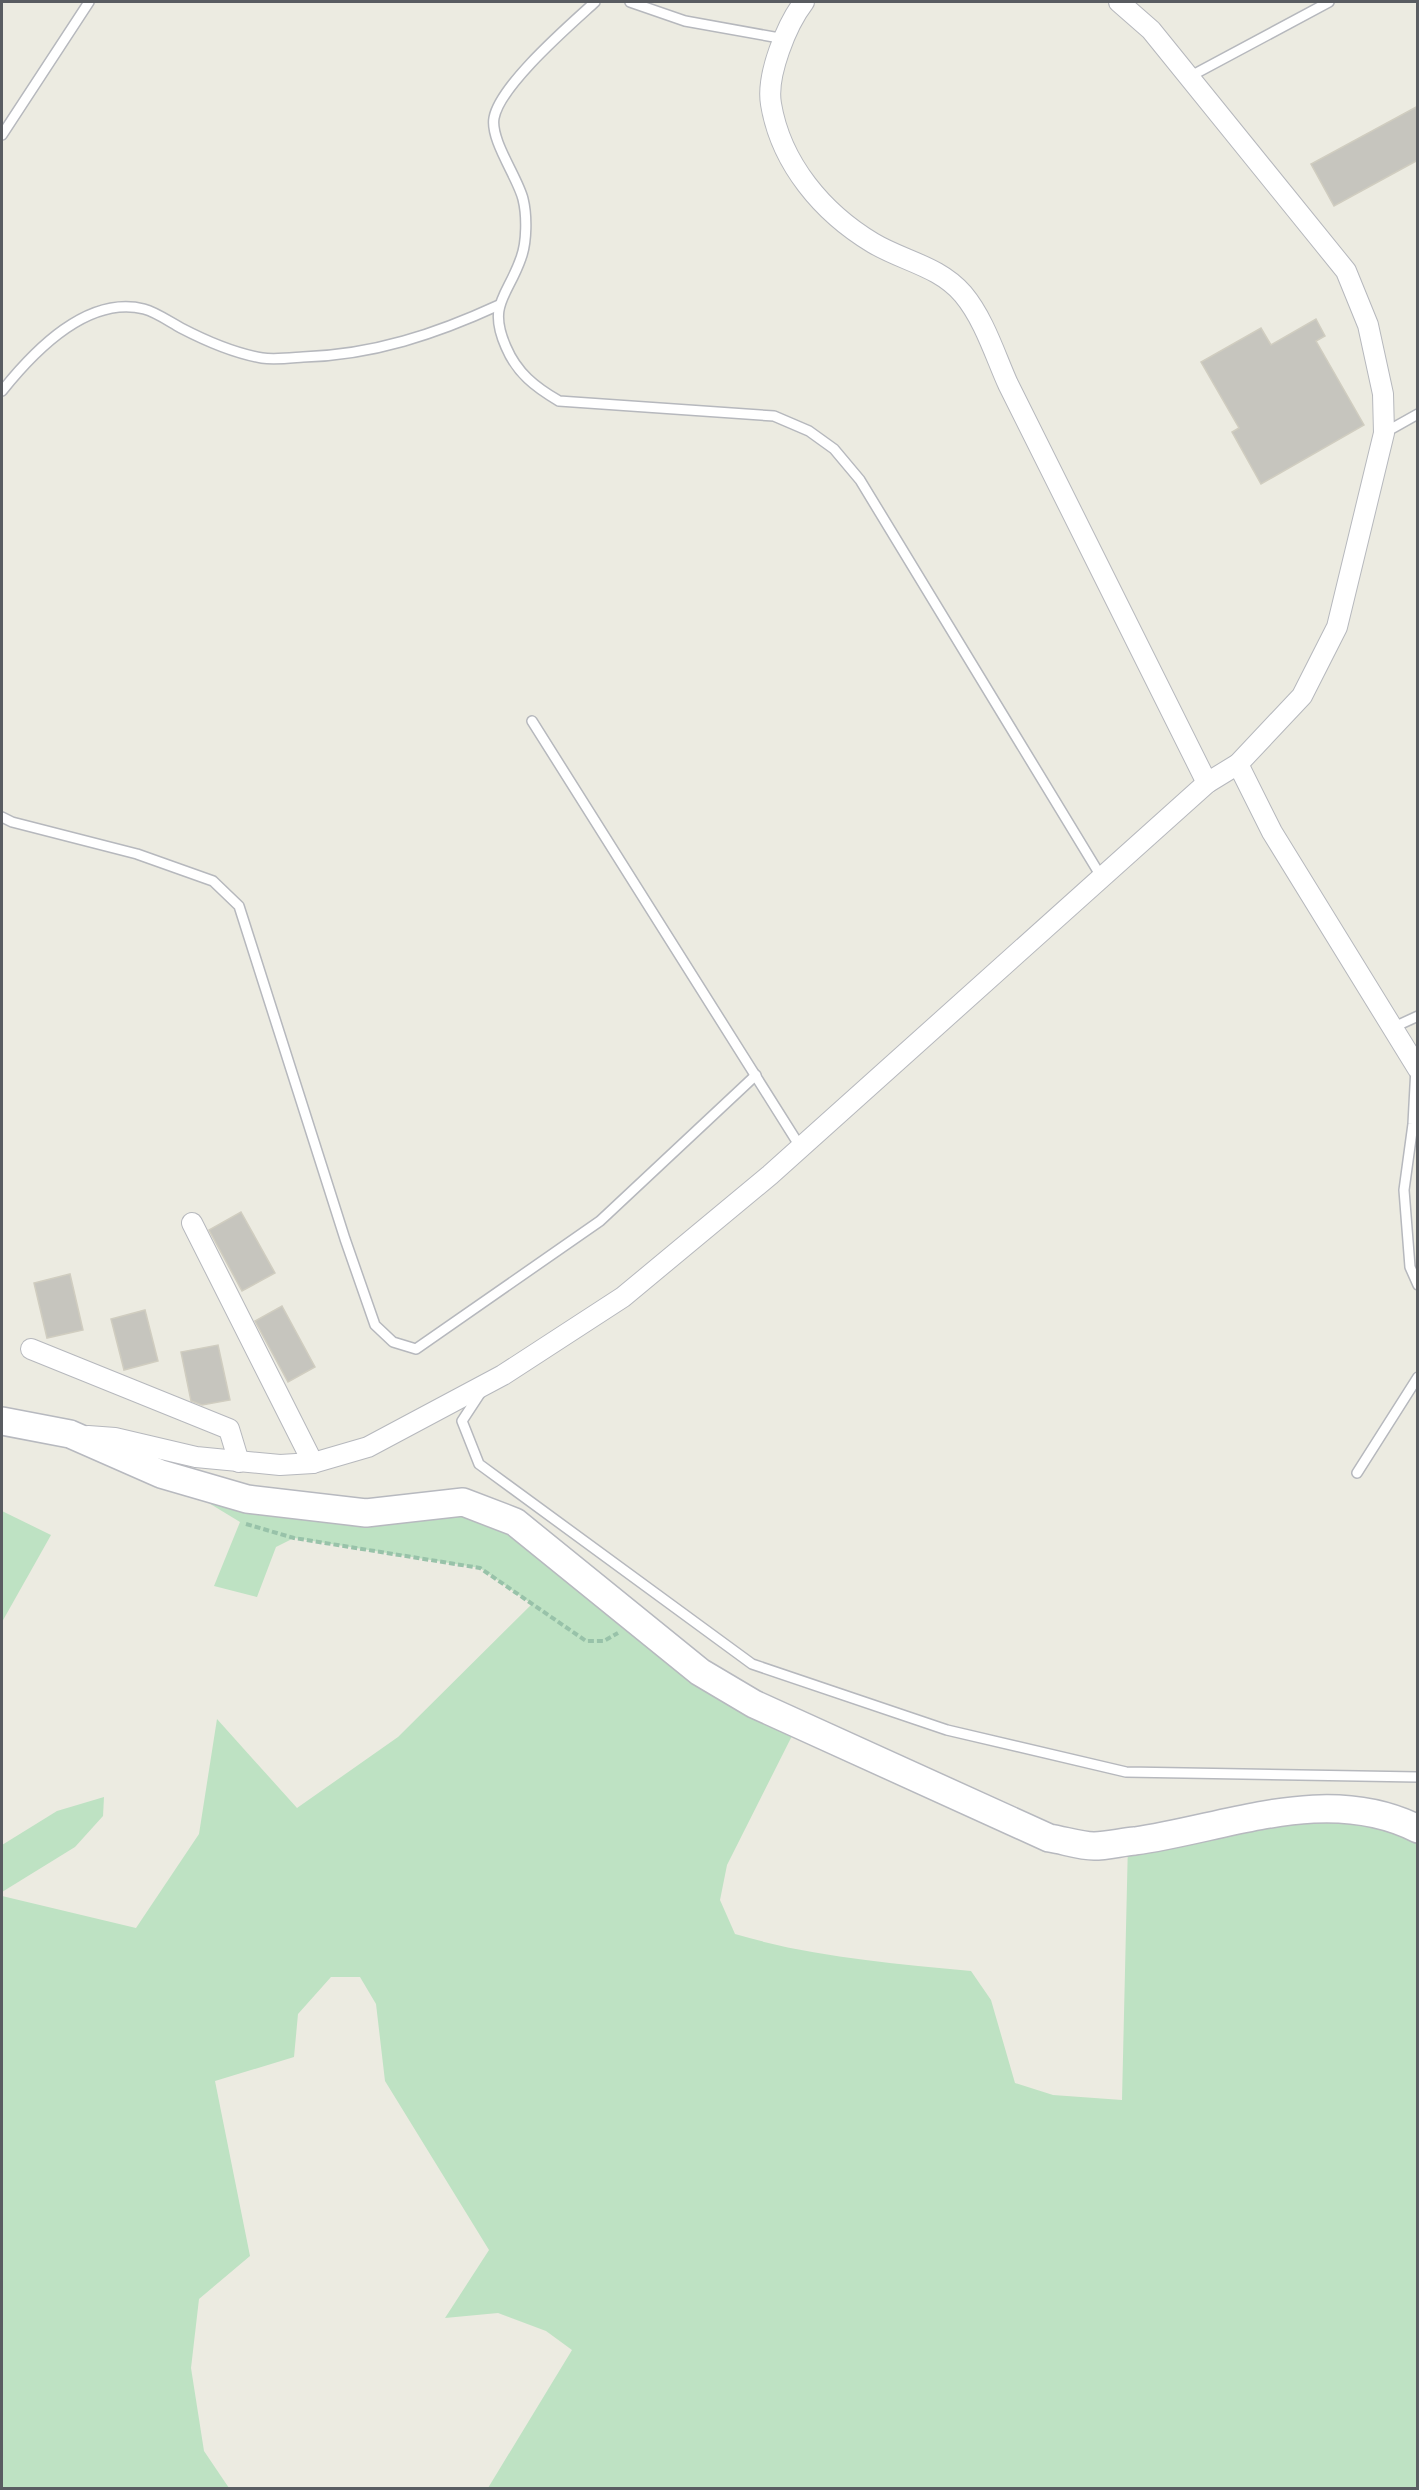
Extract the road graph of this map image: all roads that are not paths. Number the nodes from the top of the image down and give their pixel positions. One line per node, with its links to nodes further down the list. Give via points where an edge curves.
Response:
1 (89, 2): 9 (lane)
2 (596, 2): 10 (lane, via 550,44 504,95 494,119 503,154 523,198 525,221 522,257)
3 (630, 2): 7 (lane, via 685,21)
4 (804, 2): 7 (street)
5 (1119, 2): 8 (street, via 1151,30)
6 (1329, 2): 8 (lane)
7 (785, 39): 16 (street, via 772,75 771,104 788,158 823,206 874,243 931,268 963,294 985,330 1008,384)
8 (1189, 77): 13 (street, via 1346,271 1370,337 1383,394)
9 (2, 135)
10 (499, 305): 11 (lane, via 448,328 381,349 329,356 263,358 208,343 144,309 107,308 67,326); 18 (lane, via 497,327 512,362 531,384 559,401 774,416 809,431 834,449 861,480)
11 (2, 391)
12 (1418, 414): 13 (lane)
13 (1384, 433): 15 (street, via 1337,627 1302,696)
14 (532, 721): 22 (lane)
15 (1238, 764): 16 (street); 20 (street, via 1272,832)
16 (1207, 783): 18 (street)
17 (2, 817): 22 (lane, via 137,854 213,881 239,906 375,1325 393,1342 416,1349 600,1221)
18 (1102, 878): 23 (street)
19 (1418, 1016): 20 (lane)
20 (1392, 1028): 21 (street)
21 (1417, 1068): 25 (lane, via 1404,1190 1410,1267)
22 (756, 1075): 23 (lane)
23 (802, 1148): 28 (street, via 622,1297)
24 (192, 1223): 32 (street)
25 (1418, 1285)
26 (31, 1349): 31 (street, via 230,1429)
27 (1418, 1377): 33 (lane)
28 (485, 1385): 32 (street, via 368,1447); 34 (lane, via 462,1421 479,1464 752,1664 947,1730 1126,1772)
29 (2, 1421): 30 (street)
30 (70, 1434): 31 (street, via 115,1438); 35 (street, via 161,1474 247,1499 366,1513 463,1502 515,1522 700,1672 754,1704 1049,1838 1094,1846 1174,1835 1248,1816 1307,1809 1356,1810)
31 (239, 1462): 32 (street)
32 (313, 1463)
33 (1357, 1473)
34 (1418, 1778)
35 (1418, 1828)

